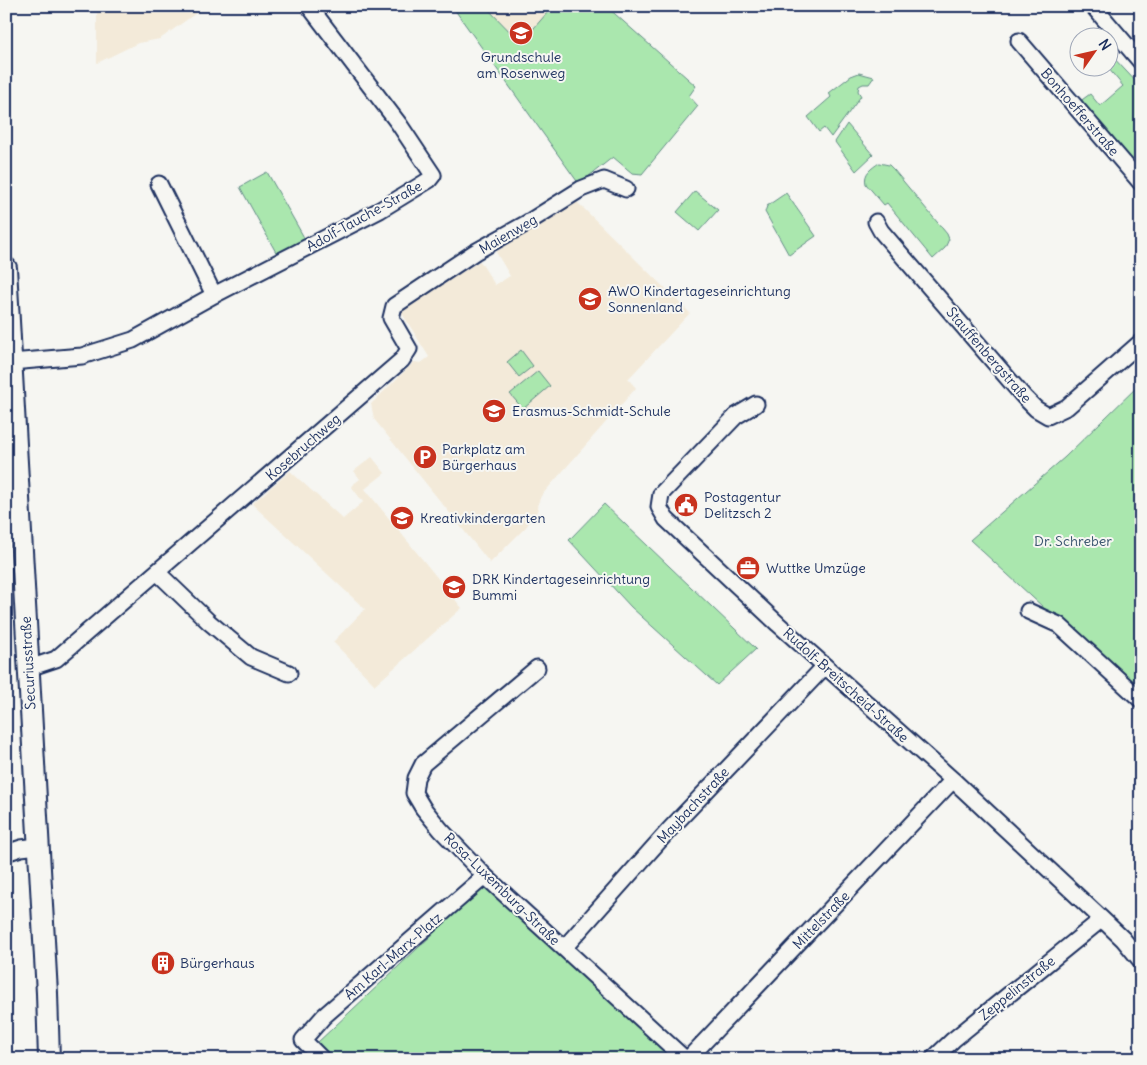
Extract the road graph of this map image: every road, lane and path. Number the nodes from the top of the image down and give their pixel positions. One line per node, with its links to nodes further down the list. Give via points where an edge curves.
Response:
1 (309, 6): 10 (street, Adolf-Tauche-Straße, via 399,124 433,175 380,210)
2 (1093, 6): 4 (street)
3 (1019, 41): 5 (street, Bonhoefferstraße)
4 (1141, 62)
5 (1141, 183)
6 (159, 184): 10 (street)
7 (626, 189): 11 (street, Maienweg, via 604,180 580,189 475,252)
8 (876, 222): 13 (street, Stauffenbergstraße, via 1024,397 1036,410 1048,416 1066,407)
9 (6, 268): 12 (street, Securiusstraße)
10 (214, 295): 14 (street, Adolf-Tauche-Straße, via 133,340 82,356)
11 (394, 306): 16 (street, Kosebruchweg, via 390,318 409,349 402,360)
12 (7, 311): 14 (street, Securiusstraße)
13 (1141, 342)
14 (11, 362): 19 (street, Securiusstraße)
15 (756, 404): 18 (street, Rudolf-Breitscheid-Straße, via 736,416 675,480 662,494 659,507 666,519)
16 (158, 573): 19 (street, Kosebruchweg, via 56,659); 21 (street, via 251,657)
17 (1028, 611): 22 (street, via 1059,625)
18 (825, 666): 23 (street, Rudolf-Breitscheid-Straße); 28 (street, Maybachstraße, via 668,830)
19 (29, 668): 24 (street, Securiusstraße)
20 (537, 668): 26 (street, Rosa-Luxemburg-Straße, via 423,764 416,778 414,793 423,808)
21 (289, 673)
22 (1141, 700)
23 (953, 780): 27 (street, Rudolf-Breitscheid-Straße); 32 (street, Mittelstraße)
24 (38, 846): 25 (street); 30 (street, Securiusstraße)
25 (6, 853)
26 (485, 876): 28 (street, Rosa-Luxemburg-Straße); 31 (street, Am Karl-Marx-Platz, via 324,1016 303,1040)
27 (1102, 919): 29 (street, Rudolf-Breitscheid-Straße); 33 (street, Zeppelinstraße)
28 (564, 948): 32 (street, Rosa-Luxemburg-Straße)
29 (1141, 961)
30 (49, 1059)
31 (322, 1059)
32 (687, 1059)
33 (933, 1059)

